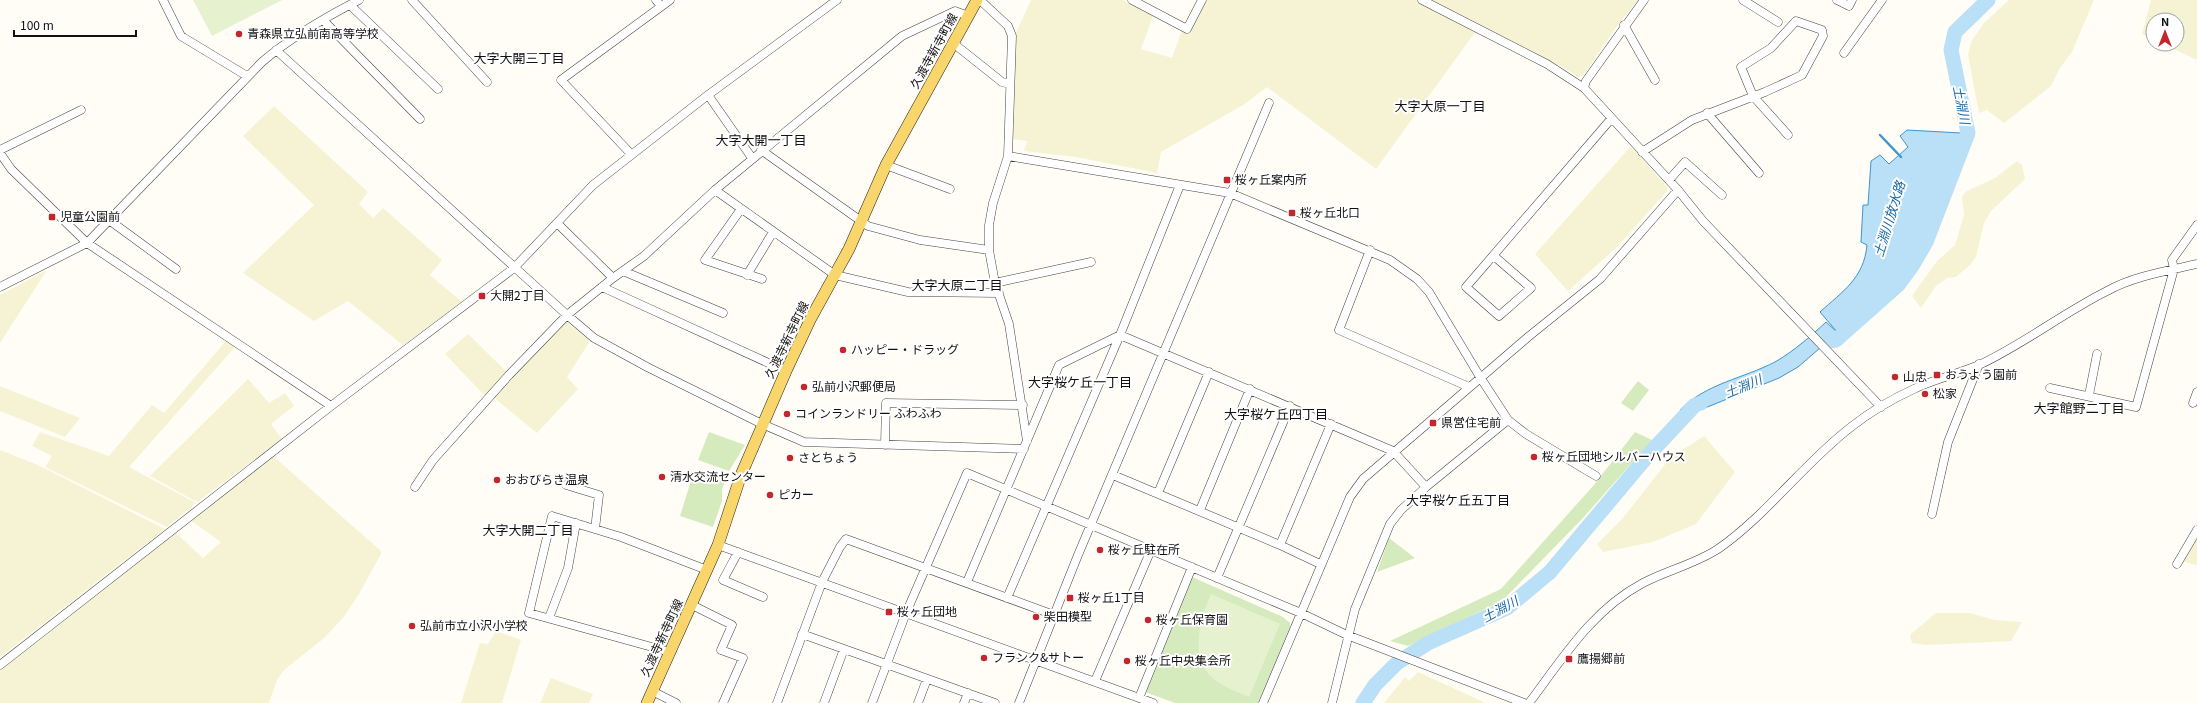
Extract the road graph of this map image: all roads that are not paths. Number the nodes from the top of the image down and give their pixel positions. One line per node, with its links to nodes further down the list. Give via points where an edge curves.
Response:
1 (163, 0): 24 (street, via 181,36)
2 (359, 0): 16 (street)
3 (412, 0): 26 (street)
4 (670, 0): 15 (street)
5 (837, 0): 30 (street)
6 (978, 0): 17 (main road, 久渡寺新寺町線); 27 (street, via 1008,26 1012,36)
7 (1132, 0): 8 (street, via 1187,29)
8 (1202, 0)
9 (1422, 0): 28 (street, via 1547,64)
10 (1644, 0): 20 (street)
11 (1743, 0): 19 (street)
12 (1837, 0): 13 (street, via 1849,6)
13 (1852, 0)
14 (1882, 0): 23 (street)
15 (659, 3): 42 (street, via 561,80)
16 (350, 4): 18 (street); 29 (street)
17 (968, 16): 21 (main road, 久渡寺新寺町線); 39 (street, via 955,11 902,36)
18 (323, 20): 22 (street); 35 (street)
19 (1778, 22)
20 (1624, 25): 25 (street); 28 (street, via 1586,81)
21 (953, 44): 27 (street, via 1002,82); 45 (main road, 久渡寺新寺町線)
22 (276, 50): 24 (street); 66 (street)
23 (1844, 53)
24 (247, 76): 55 (street)
25 (1655, 80)
26 (487, 82)
27 (1010, 84): 43 (street)
28 (1584, 88): 36 (street)
29 (438, 89)
30 (708, 95): 42 (street); 44 (street)
31 (1753, 96): 31 (street, via 1802,75 1823,36 1822,30 1796,21 1771,48 1741,67); 34 (street); 37 (street)
32 (1268, 103): 52 (street)
33 (81, 110): 38 (street)
34 (1707, 113): 40 (street); 46 (street)
35 (420, 119)
36 (1611, 119): 40 (street); 63 (street)
37 (1788, 135)
38 (0, 150)
39 (761, 150): 44 (street); 56 (street)
40 (1642, 152): 47 (street)
41 (0, 153): 60 (street, via 12,169)
42 (631, 154): 57 (street, via 593,185)
43 (1008, 156): 48 (street); 61 (street, via 993,203 989,225)
44 (752, 158): 50 (street)
45 (886, 165): 49 (street); 56 (main road, 久渡寺新寺町線)
46 (1759, 173)
47 (1669, 180): 51 (street); 53 (street, via 1685,162)
48 (1180, 185): 52 (street); 80 (street)
49 (950, 189)
50 (715, 190): 54 (street); 69 (street, via 644,256)
51 (1678, 190): 86 (street, via 1600,279); 96 (street, via 1703,221)
52 (1230, 193): 62 (street); 81 (street)
53 (1722, 195)
54 (741, 209): 59 (street); 70 (street, via 705,260)
55 (109, 220): 60 (street); 67 (street)
56 (862, 221): 61 (street, via 868,226 920,240); 71 (main road, 久渡寺新寺町線)
57 (558, 222): 66 (street); 72 (street)
58 (2197, 225): 68 (street, via 2172,260)
59 (773, 232): 70 (street); 71 (street)
60 (87, 243): 76 (street); 94 (street)
61 (989, 250): 74 (street)
62 (1370, 250): 86 (street, via 1404,268 1429,292); 87 (street, via 1339,330)
63 (1494, 256): 63 (street, via 1531,288 1499,316 1466,287)
64 (1091, 262): 74 (street)
65 (2197, 264): 68 (street)
66 (514, 268): 79 (street); 94 (street)
67 (176, 269)
68 (2174, 269): 83 (street, via 2108,290); 91 (street, via 2136,407)
69 (623, 271): 72 (street); 78 (street)
70 (746, 275): 73 (street)
71 (835, 275): 77 (street, via 908,292); 84 (main road, 久渡寺新寺町線)
72 (613, 278): 75 (street)
73 (762, 279)
74 (995, 283): 77 (street)
75 (602, 286): 79 (street); 84 (street)
76 (0, 287)
77 (999, 293): 93 (street, via 1009,324)
78 (723, 314)
79 (567, 315): 98 (street, via 594,338 618,352); 106 (street, via 433,460)
80 (1120, 335): 81 (street); 101 (street, via 1058,365); 110 (street)
81 (1163, 353): 85 (street); 103 (street)
82 (2098, 354): 91 (street)
83 (1979, 364): 96 (street, via 1914,389); 112 (street, via 1948,442)
84 (786, 371): 98 (main road, 久渡寺新寺町線)
85 (1210, 372): 89 (street); 109 (street)
86 (1480, 378): 87 (street); 97 (street)
87 (1469, 387): 102 (street)
88 (2050, 388): 91 (street)
89 (1250, 389): 95 (street); 111 (street)
90 (2197, 392): 92 (street)
91 (2089, 395)
92 (2193, 403)
93 (1023, 405): 100 (street, via 886,403); 101 (street)
94 (331, 406): 143 (street)
95 (1290, 406): 99 (street); 115 (street)
96 (1881, 407): 163 (street, via 1828,445 1738,533 1717,549 1692,563 1644,583 1606,608 1592,620)
97 (1508, 420): 104 (street, via 1526,434); 107 (street)
98 (762, 424): 100 (street, via 804,442); 118 (main road, 久渡寺新寺町線, via 741,475)
99 (1331, 424): 102 (street); 119 (street)
100 (885, 445): 101 (street)
101 (1026, 445): 108 (street)
102 (1393, 451): 107 (street); 122 (street, via 1363,479 1350,498)
103 (1113, 475): 109 (street); 114 (street)
104 (1596, 476)
105 (566, 485): 116 (street, via 600,495)
106 (415, 487)
107 (1426, 487): 138 (street, via 1390,524)
108 (1007, 490): 110 (street); 124 (street, via 966,473); 129 (street)
109 (1158, 493): 111 (street)
110 (1046, 506): 114 (street); 131 (street)
111 (1200, 510): 115 (street)
112 (1932, 514)
113 (576, 523): 116 (street); 136 (street, via 568,568); 136 (street, via 552,516 529,612)
114 (1091, 524): 120 (street); 135 (street)
115 (1240, 527): 119 (street); 127 (street)
116 (595, 529): 126 (street)
117 (2197, 530): 123 (street)
118 (718, 545): 121 (street); 126 (main road, 久渡寺新寺町線)
119 (1280, 545): 122 (street)
120 (1151, 550): 125 (street); 145 (street)
121 (738, 552): 128 (street); 130 (street, via 723,580)
122 (1320, 564): 134 (street)
123 (2177, 564)
124 (926, 567): 128 (street, via 846,539); 129 (street); 133 (street)
125 (1192, 567): 127 (street); 148 (street)
126 (707, 570): 132 (main road, 久渡寺新寺町線)
127 (1217, 578): 134 (street)
128 (822, 582): 133 (street); 137 (street)
129 (967, 582): 131 (street)
130 (763, 597)
131 (1008, 598): 135 (street)
132 (692, 605): 140 (main road, 久渡寺新寺町線); 151 (street, via 732,625 721,650 743,658)
133 (906, 613): 141 (street); 142 (street)
134 (1301, 613): 138 (street); 160 (street)
135 (1054, 615): 141 (street)
136 (549, 618): 140 (street)
137 (802, 634): 139 (street); 152 (street)
138 (1347, 635): 161 (street); 162 (street)
139 (844, 649): 142 (street); 153 (street)
140 (670, 652): 146 (main road, 久渡寺新寺町線)
141 (1035, 659): 145 (street); 158 (street)
142 (886, 664): 144 (street); 154 (street)
143 (0, 665)
144 (927, 679): 147 (street); 155 (street)
145 (1095, 681): 148 (street)
146 (652, 691): 149 (main road, 久渡寺新寺町線); 150 (street)
147 (968, 693): 156 (street); 157 (street)
148 (1138, 698): 159 (street)
149 (647, 703)
150 (676, 703)
151 (723, 703)
152 (777, 703)
153 (824, 703)
154 (872, 703)
155 (918, 703)
156 (964, 703)
157 (995, 703)
158 (1019, 703)
159 (1153, 703)
160 (1262, 703)
161 (1332, 703)
162 (1524, 703)
163 (1529, 703)

